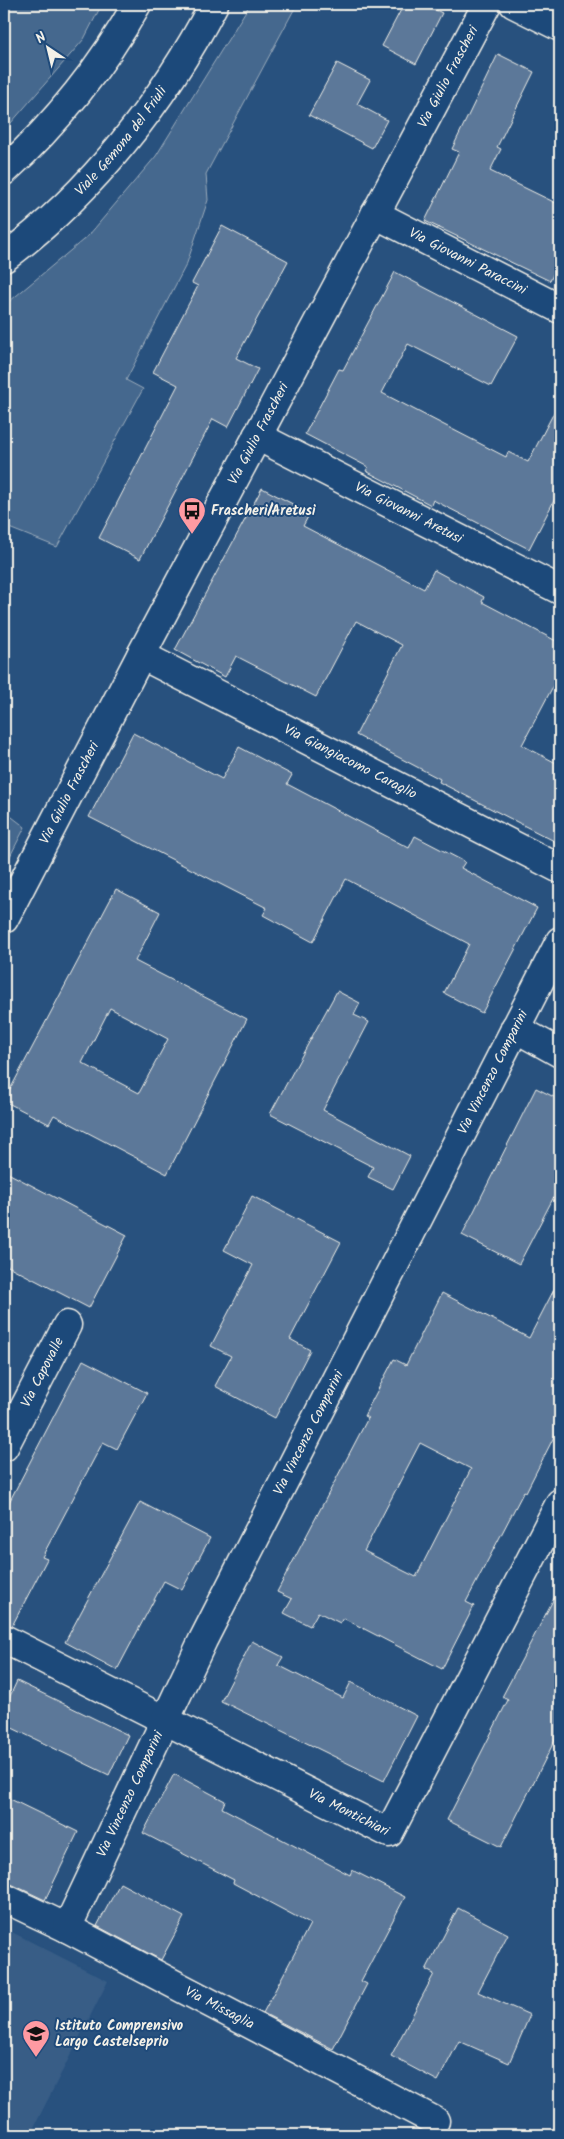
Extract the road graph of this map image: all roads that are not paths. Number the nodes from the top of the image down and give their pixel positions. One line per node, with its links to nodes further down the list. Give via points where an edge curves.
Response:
1 (137, 4): 6 (street, via 119,35 67,104)
2 (214, 4): 8 (street, Viale Gemona del Friuli, via 166,82 118,148 81,192)
3 (487, 4): 7 (street, Via Giulio Frascheri)
4 (514, 4): 5 (street)
5 (560, 27)
6 (4, 171)
7 (375, 214): 9 (street, Via Giovanni Paraccini); 10 (street, Via Giulio Frascheri)
8 (4, 258)
9 (560, 309)
10 (257, 436): 11 (street, Via Giovanni Aretusi); 12 (street, Via Giulio Frascheri)
11 (560, 590)
12 (141, 655): 13 (street, Via Giangiacomo Caraglio); 14 (street, Via Giulio Frascheri)
13 (560, 869)
14 (4, 919)
15 (560, 941): 16 (street, Via Vincenzo Comparini)
16 (515, 1028): 17 (street); 22 (street, Via Vincenzo Comparini)
17 (560, 1053)
18 (67, 1325): 19 (street, Via Capovalle)
19 (4, 1447)
20 (560, 1503): 22 (street, Via Montichiari, via 389,1833)
21 (4, 1640): 22 (street, Via Montichiari)
22 (165, 1720): 24 (street, Via Vincenzo Comparini)
23 (4, 1898): 24 (street, Via Missaglia)
24 (67, 1928): 25 (street, Via Missaglia)
25 (435, 2121)

